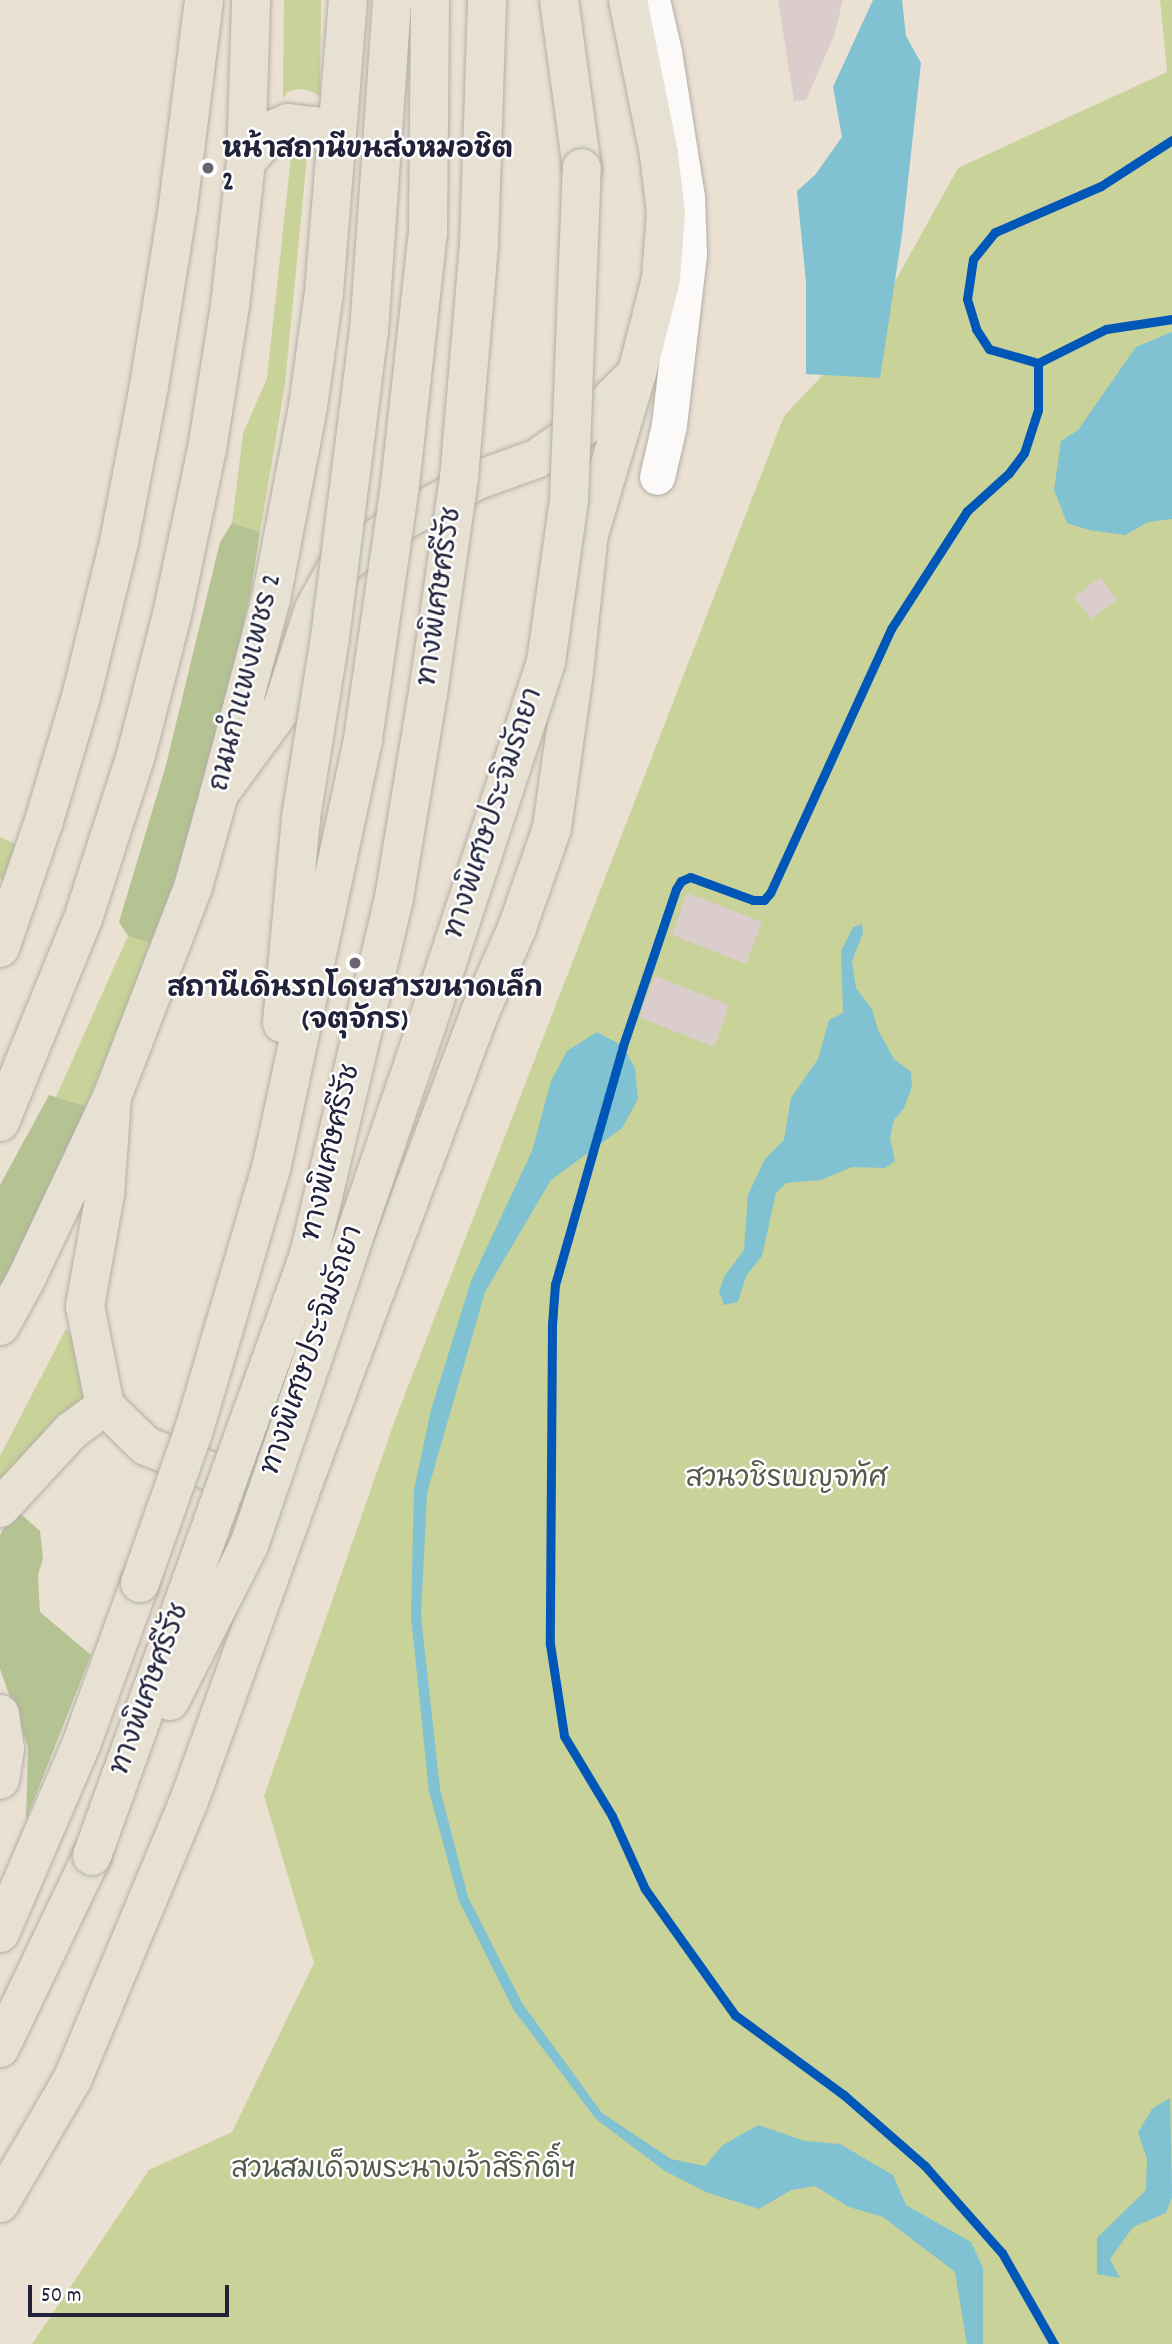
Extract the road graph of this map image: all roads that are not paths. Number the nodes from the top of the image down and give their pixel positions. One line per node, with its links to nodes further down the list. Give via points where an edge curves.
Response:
1 (204, 0): 15 (main road, via 178,206 119,542 81,698)
2 (251, 0): 11 (main road)
3 (348, 0): 10 (main road, ถนนกำแพงเพชร 2)
4 (392, 0): 18 (main road, bridge, via 369,331 330,638 301,817)
5 (430, 0): 18 (main road, ทางพิเศษศรีรัช, bridge, via 428,232 400,485 363,739)
6 (487, 0): 25 (main road, ทางพิเศษศรีรัช, bridge, via 479,244 459,478 394,898 309,1255)
7 (559, 0): 25 (main road, ทางพิเศษประจิมรัถยา, bridge, via 582,168 569,500 546,662 249,1545)
8 (628, 0): 12 (main road, via 660,153 666,213 661,279)
9 (652, 0): 13 (street, via 687,197 689,254 670,425)
10 (336, 139): 11 (main road, via 314,127 288,123 274,129); 14 (main road, ถนนกำแพงเพชร 2, via 324,292 290,509)
11 (246, 162): 17 (main road, via 230,306 207,449 169,628 136,755 86,908)
12 (637, 373): 14 (main road, via 583,427 536,459 475,481 390,528 335,572 314,609 282,708); 21 (main road, via 589,534 552,828)
13 (657, 477)
14 (219, 794): 16 (main road, ถนนกำแพงเพชร 2, via 193,887)
15 (0, 948)
16 (112, 1097): 19 (main road, ถนนกำแพงเพชร 2); 20 (main road, via 105,1194 85,1306)
17 (0, 1122)
18 (271, 1169): 26 (main road, ทางพิเศษศรีรัช, bridge, via 194,1430 158,1532 81,1745)
19 (0, 1326)
20 (104, 1406): 21 (main road, via 146,1446 261,1491); 22 (main road, via 71,1431)
21 (300, 1492): 28 (main road, via 189,1801 73,2078)
22 (0, 1508)
23 (0, 1714): 24 (main road, via 5,1749)
24 (0, 1780)
25 (92, 1856): 27 (main road, ทางพิเศษศรีรัช)
26 (0, 1933)
27 (0, 2048)
28 (9, 2189)

